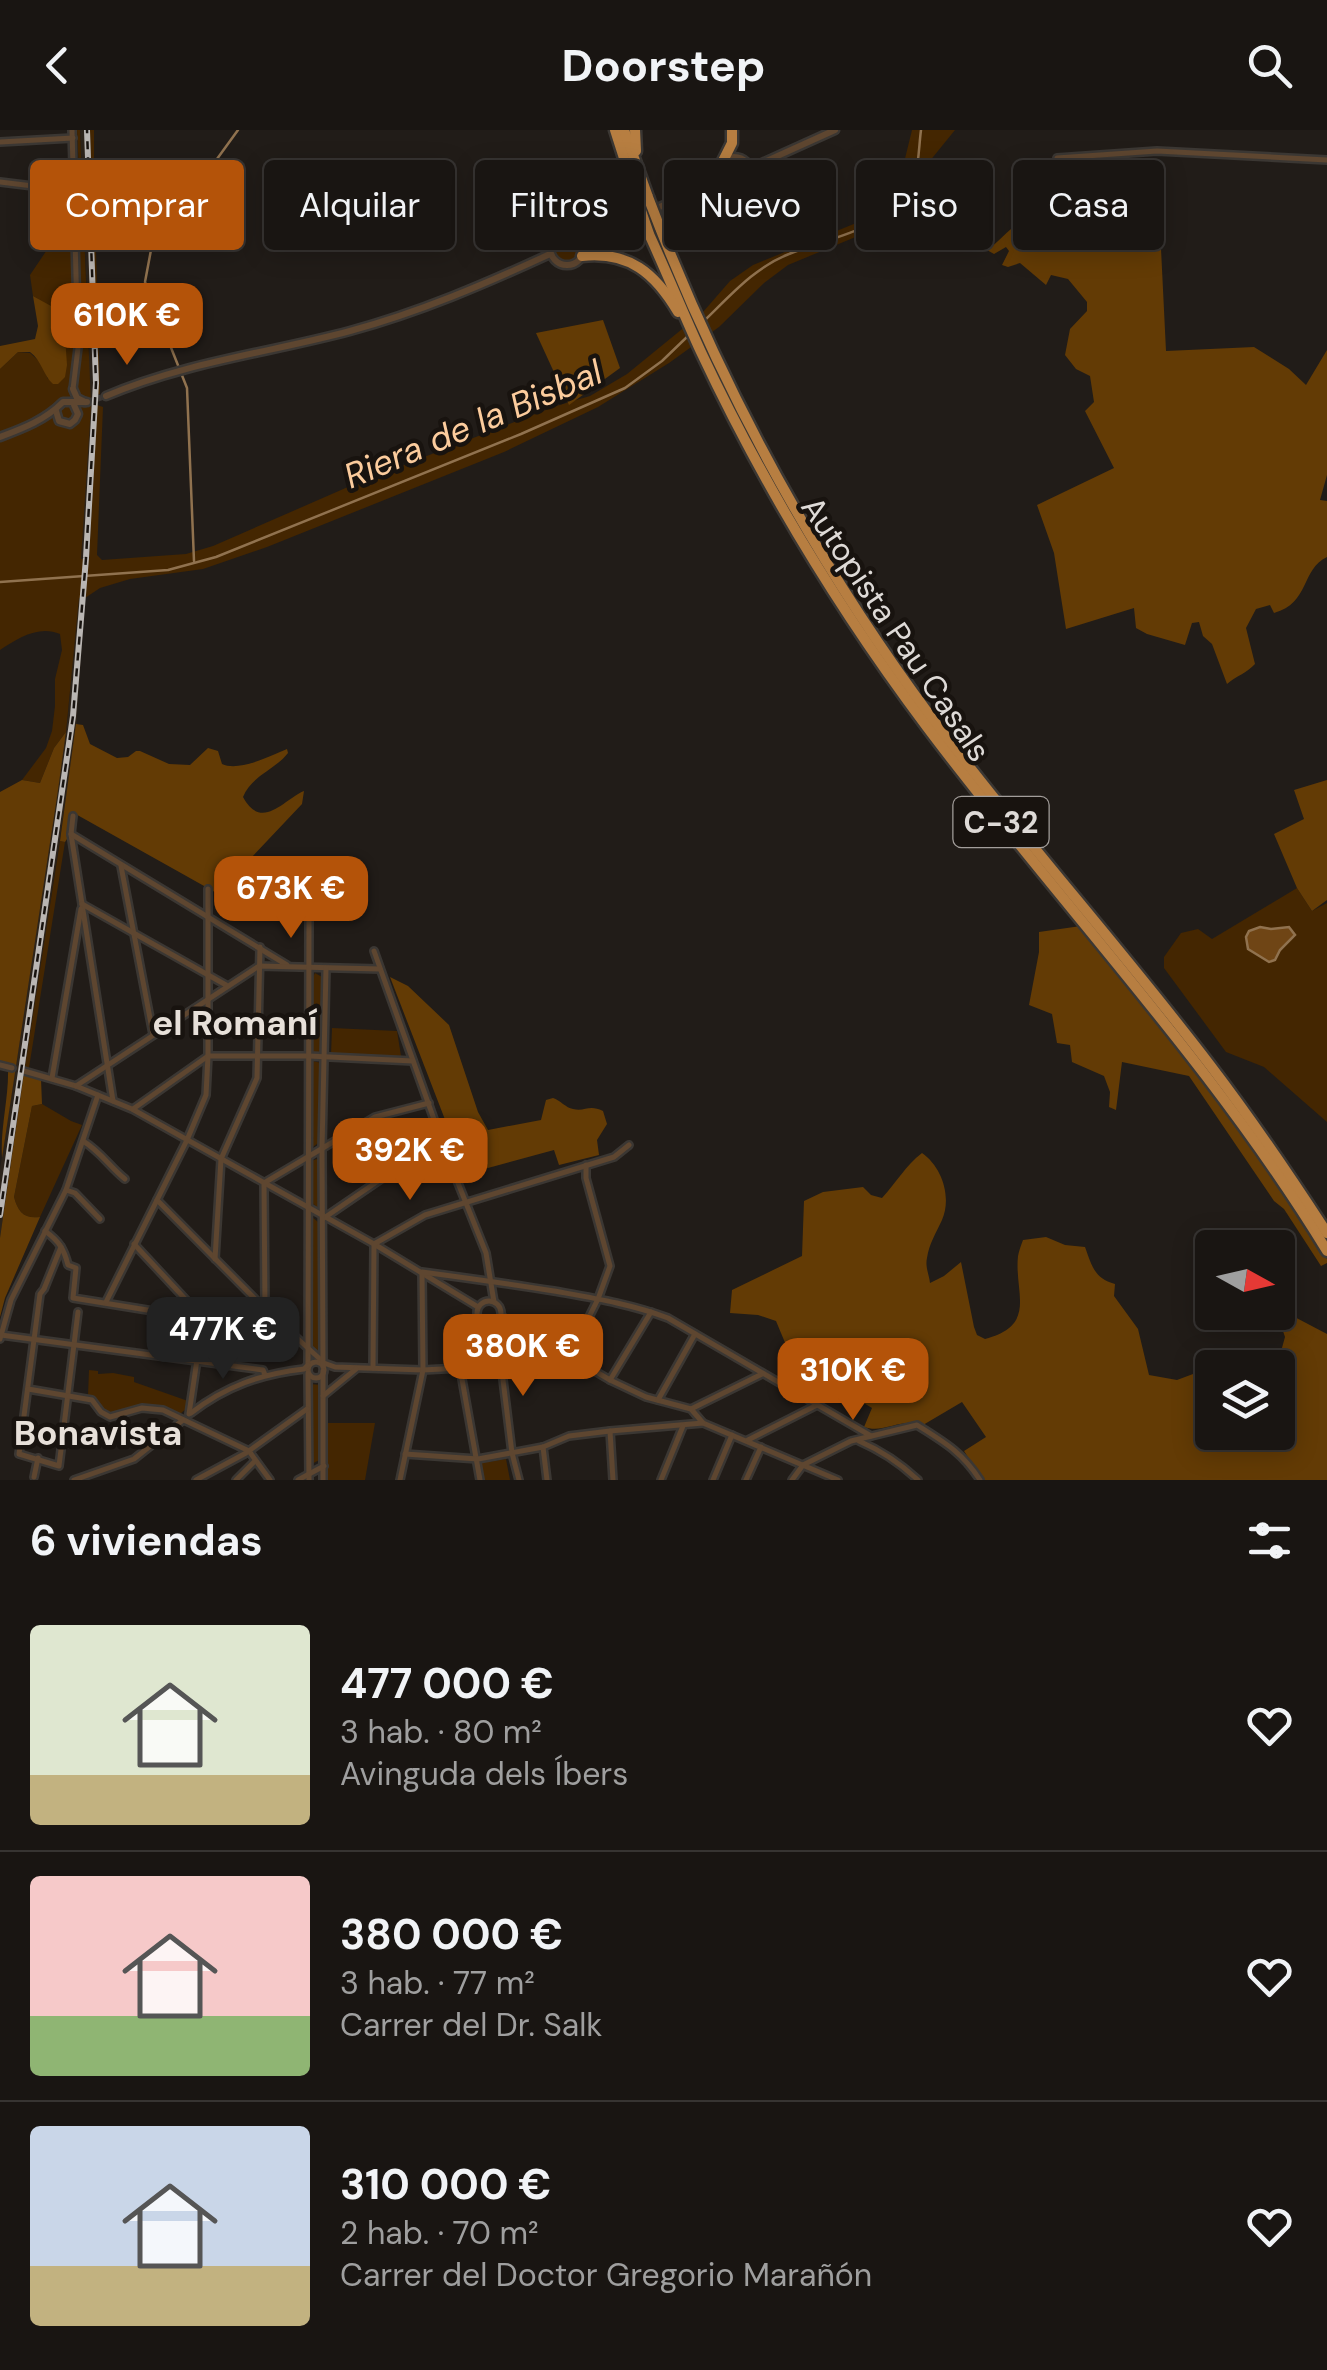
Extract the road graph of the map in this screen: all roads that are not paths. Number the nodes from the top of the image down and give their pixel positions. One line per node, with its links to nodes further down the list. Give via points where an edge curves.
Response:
1 (24, 130): 9 (street)
2 (72, 130): 8 (street)
3 (614, 130): 13 (highway, Autopista Pau Casals / C-32)
4 (624, 130): 14 (highway, Autopista Pau Casals / C-32)
5 (635, 130): 15 (highway)
6 (732, 130): 16 (highway)
7 (835, 130): 17 (street)
8 (73, 138): 9 (street); 12 (street)
9 (25, 140): 10 (street)
10 (0, 142)
11 (1057, 158): 18 (street, via 1157,151)
12 (73, 160)
13 (627, 160)
14 (635, 160)
15 (637, 160)
16 (724, 160)
17 (769, 160)
18 (1327, 160)
19 (0, 182): 20 (street)
20 (30, 186)
21 (644, 201): 27 (highway, Autopista Pau Casals / C-32, bridge)
22 (76, 250): 29 (street)
23 (550, 250): 25 (street)
24 (582, 250): 26 (street)
25 (550, 254): 26 (street, via 565,266); 30 (street, via 425,308 220,359)
26 (582, 256): 27 (highway, via 622,258 656,280)
27 (685, 311): 28 (highway, Autopista Pau Casals / C-32); 28 (highway, Autopista Pau Casals / C-32)
28 (714, 368): 88 (highway, Autopista Pau Casals / C-32, via 894,666 1209,1064); 92 (highway, Autopista Pau Casals / C-32, via 796,530 899,688 1216,1088)
29 (73, 388): 31 (street); 32 (street); 32 (street, via 86,402)
30 (106, 396)
31 (63, 402): 32 (street); 33 (street)
32 (74, 406): 34 (street, via 77,417 70,424)
33 (56, 411): 34 (street); 35 (street)
34 (59, 421): 35 (street)
35 (36, 424): 36 (street)
36 (0, 437)
37 (72, 816): 38 (street)
38 (71, 834): 39 (street); 41 (street)
39 (121, 866): 43 (street); 44 (street)
40 (208, 889): 43 (street)
41 (82, 904): 44 (street); 62 (street); 65 (street)
42 (308, 914): 49 (street)
43 (208, 918): 45 (street); 52 (street)
44 (134, 931): 52 (street); 55 (street)
45 (260, 948): 47 (street); 48 (street)
46 (374, 950): 51 (street)
47 (259, 966): 48 (street); 53 (street); 59 (street)
48 (290, 966): 49 (street)
49 (308, 968): 50 (street); 57 (street)
50 (326, 968): 51 (street); 58 (street)
51 (380, 969): 60 (street)
52 (207, 976): 53 (street); 54 (street)
53 (226, 985): 54 (street)
54 (207, 998): 55 (street); 56 (street)
55 (154, 1034): 62 (street)
56 (208, 1056): 59 (street); 70 (street); 71 (street, via 206,1095)
57 (309, 1056): 58 (street); 59 (street); 76 (street)
58 (323, 1057): 60 (street); 74 (street)
59 (259, 1058): 77 (street, via 257,1078)
60 (413, 1061): 69 (street)
61 (0, 1065): 63 (street)
62 (106, 1065): 66 (street); 68 (street)
63 (12, 1068)
64 (24, 1071): 65 (street)
65 (52, 1078): 66 (street)
66 (76, 1086): 67 (street)
67 (98, 1095): 68 (street); 72 (street)
68 (113, 1102): 70 (street)
69 (429, 1103): 74 (street, via 375,1118); 75 (street)
70 (132, 1110): 71 (street)
71 (188, 1140): 77 (street); 82 (street)
72 (83, 1142): 79 (street); 81 (street)
73 (629, 1145): 78 (street)
74 (322, 1149): 76 (street); 85 (street)
75 (446, 1152): 83 (street); 85 (street, via 382,1179)
76 (307, 1158): 80 (street); 84 (street)
77 (221, 1159): 80 (street); 93 (street)
78 (586, 1165): 83 (street); 96 (street, via 610,1266)
79 (126, 1179)
80 (264, 1183): 84 (street); 100 (street)
81 (66, 1190): 86 (street); 87 (street)
82 (156, 1200): 89 (street); 93 (street)
83 (466, 1201): 90 (street); 95 (street)
84 (307, 1209): 85 (street); 110 (street)
85 (324, 1218): 90 (street); 117 (street)
86 (100, 1219)
87 (45, 1231): 91 (street); 107 (street)
88 (1327, 1233)
89 (134, 1244): 97 (street); 104 (street)
90 (374, 1244): 94 (street); 115 (street)
91 (61, 1246): 97 (street, via 76,1268 74,1298); 108 (street, via 40,1294)
92 (1327, 1250)
93 (215, 1258): 100 (street)
94 (422, 1272): 95 (street); 99 (street); 118 (street)
95 (489, 1280): 96 (street); 98 (street)
96 (598, 1299): 102 (street); 112 (street)
97 (106, 1302): 104 (street)
98 (494, 1302): 99 (street); 103 (street)
99 (478, 1306): 105 (street, via 480,1322)
100 (265, 1309): 104 (street, via 230,1346); 110 (street)
101 (78, 1312): 109 (street)
102 (651, 1312): 106 (street); 121 (street)
103 (501, 1316): 105 (street); 112 (street)
104 (203, 1318): 113 (street)
105 (496, 1323): 111 (street)
106 (695, 1334): 119 (street); 125 (street)
107 (0, 1337): 108 (street)
108 (34, 1339): 109 (street); 122 (street)
109 (75, 1344): 113 (street); 123 (street)
110 (308, 1347): 117 (street); 117 (street)
111 (500, 1356): 116 (street); 141 (street)
112 (569, 1356): 121 (street)
113 (197, 1360): 120 (street); 129 (street)
114 (358, 1368): 115 (street); 117 (street); 124 (street)
115 (372, 1368): 118 (street)
116 (460, 1368): 118 (street); 145 (street)
117 (316, 1370): 120 (street); 124 (street); 127 (street)
118 (423, 1370): 142 (street)
119 (762, 1374): 126 (street); 128 (street)
120 (264, 1375): 129 (street, via 228,1388)
121 (610, 1380): 125 (street)
122 (27, 1389): 123 (street); 143 (street, via 19,1454)
123 (68, 1395): 130 (street, via 92,1400 110,1417 142,1408); 143 (street, via 59,1466)
124 (323, 1396): 147 (street)
125 (658, 1400): 128 (street)
126 (817, 1405): 135 (street); 137 (street)
127 (307, 1409): 140 (street); 148 (street)
128 (691, 1409): 131 (street)
129 (190, 1414): 130 (street)
130 (182, 1421): 140 (street); 150 (street, via 134,1458)
131 (703, 1424): 132 (street); 134 (street)
132 (683, 1426): 133 (street); 161 (street)
133 (610, 1430): 138 (street); 160 (street)
134 (732, 1435): 137 (street); 162 (street)
135 (871, 1436): 136 (street); 167 (street, via 917,1425 956,1450)
136 (856, 1440): 146 (street); 166 (street)
137 (746, 1441): 139 (street)
138 (543, 1447): 141 (street); 159 (street)
139 (761, 1447): 146 (street); 163 (street)
140 (249, 1450): 144 (street); 151 (street)
141 (512, 1453): 145 (street); 158 (street)
142 (405, 1454): 145 (street); 156 (street)
143 (38, 1458): 149 (street)
144 (256, 1460): 152 (street); 153 (street)
145 (478, 1460): 157 (street)
146 (803, 1465): 164 (street); 165 (street)
147 (324, 1466): 148 (street); 155 (street)
148 (309, 1477): 154 (street)
149 (34, 1478)
150 (74, 1480)
151 (196, 1480)
152 (236, 1480)
153 (270, 1480)
154 (298, 1480)
155 (324, 1480)
156 (400, 1480)
157 (480, 1480)
158 (518, 1480)
159 (547, 1480)
160 (613, 1480)
161 (660, 1480)
162 (713, 1480)
163 (746, 1480)
164 (792, 1480)
165 (838, 1480)
166 (918, 1480)
167 (980, 1480)

